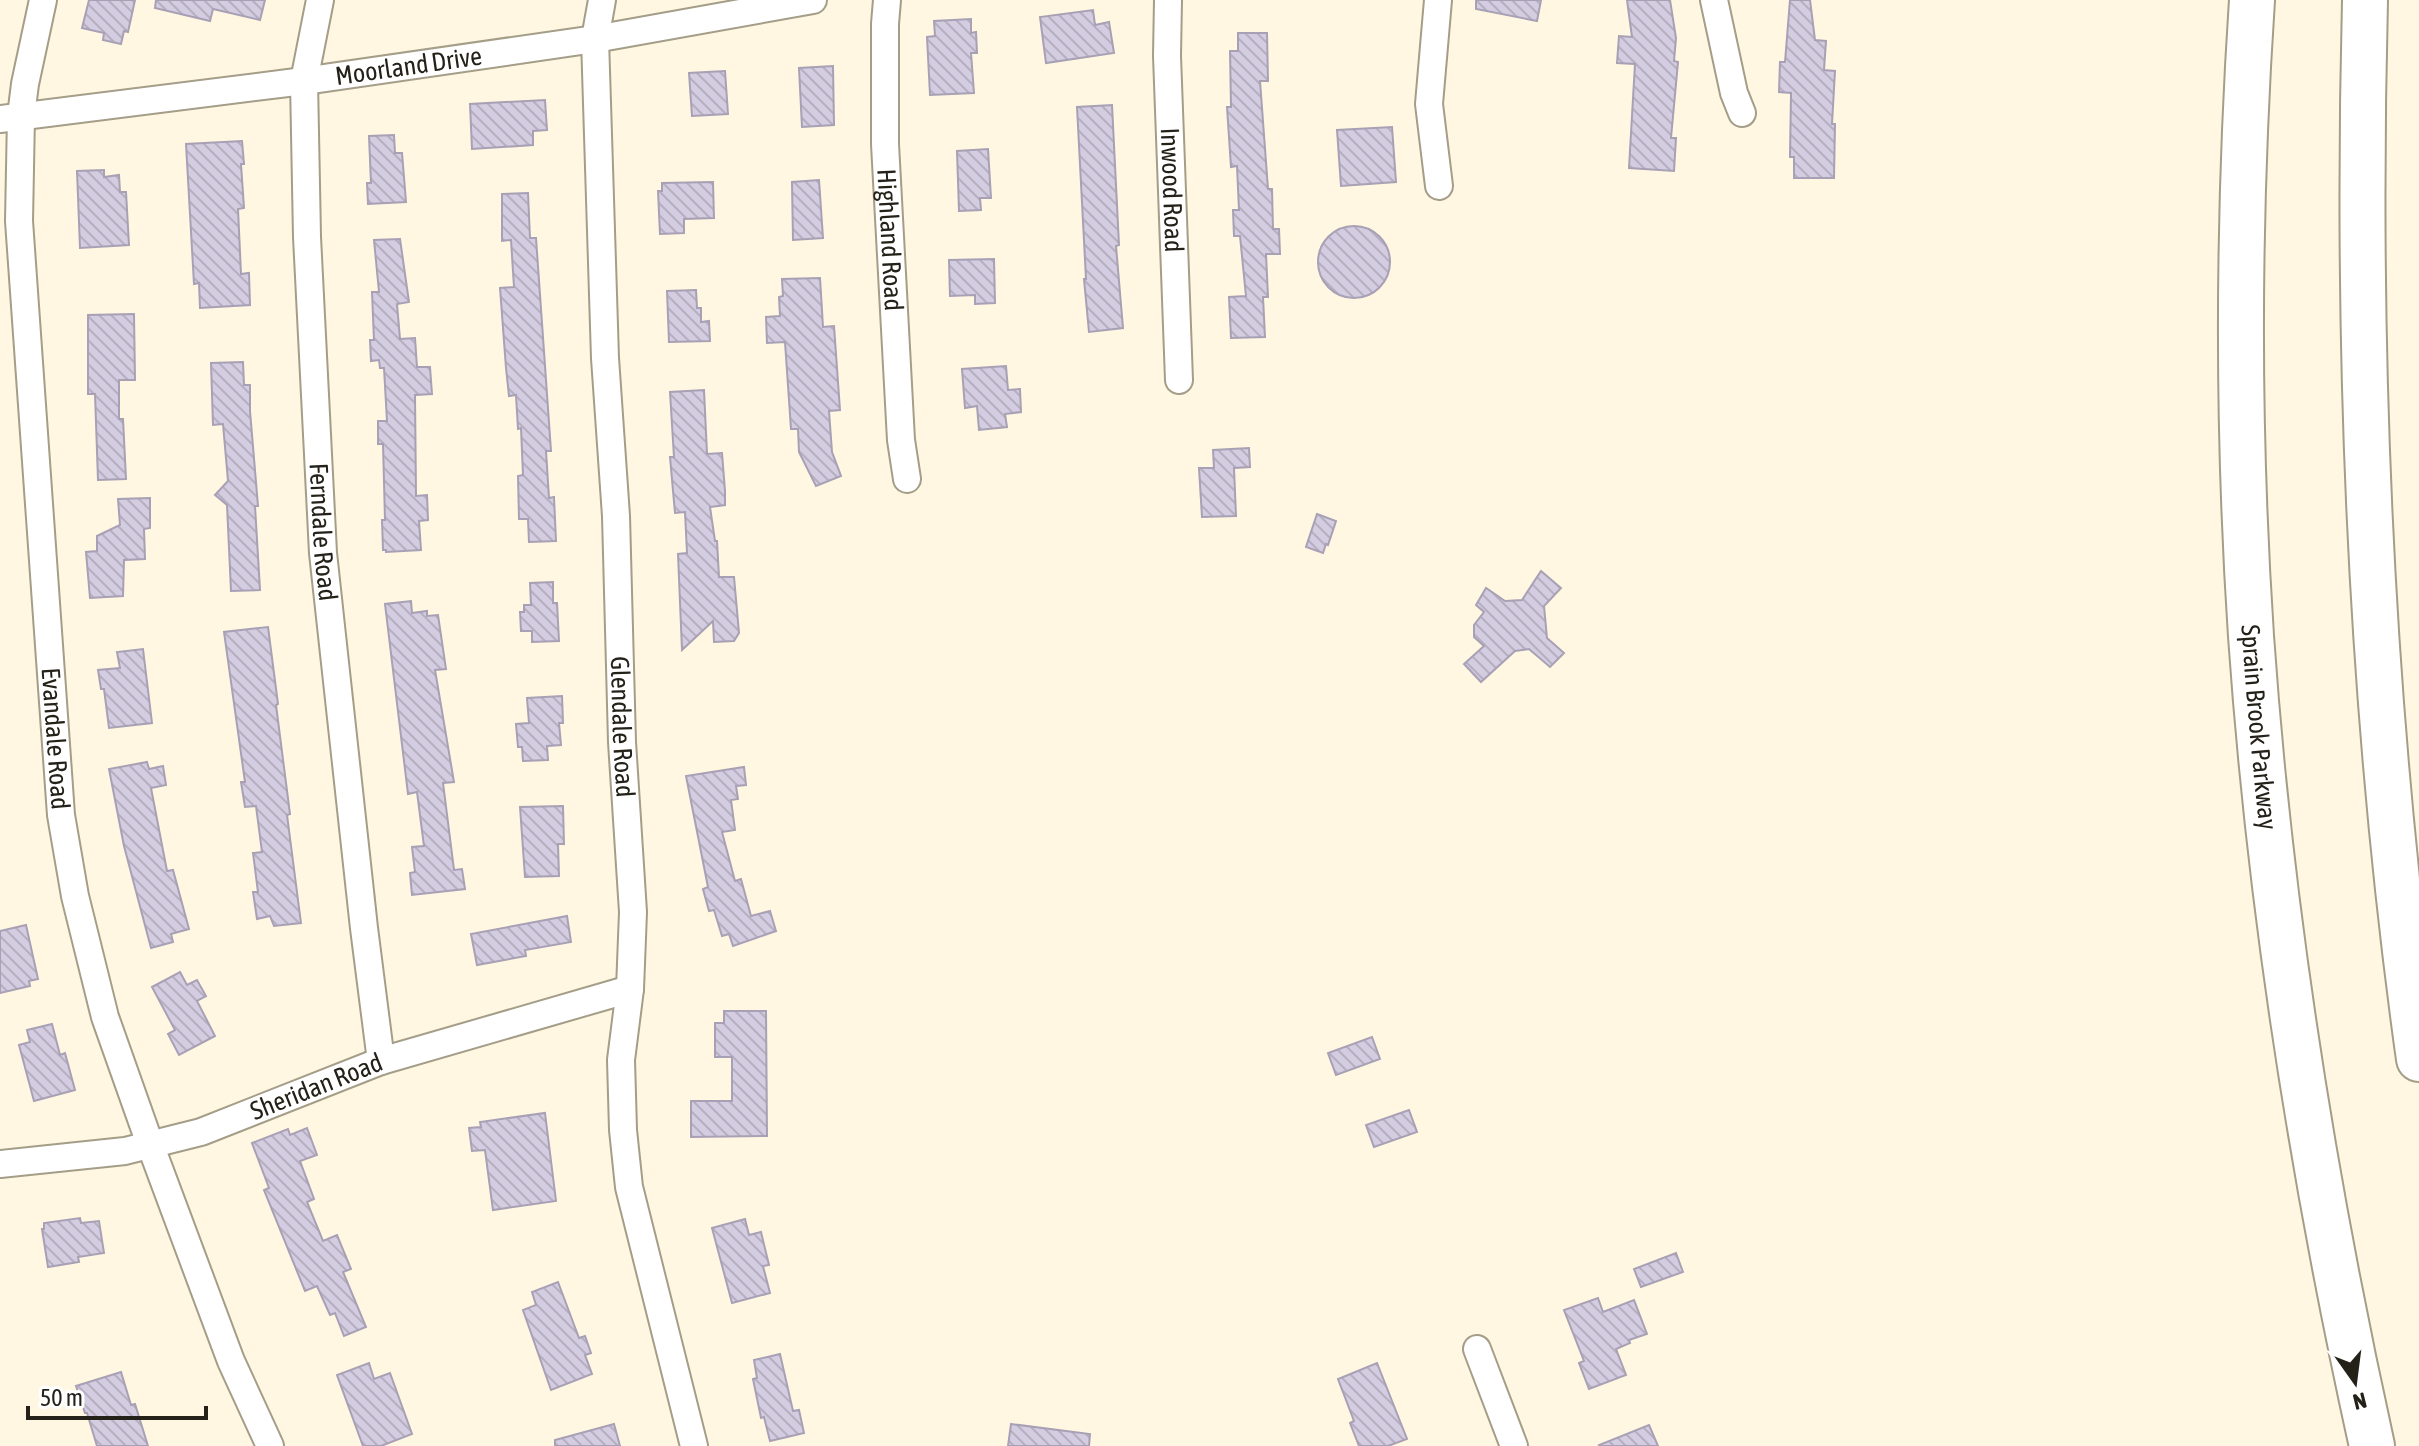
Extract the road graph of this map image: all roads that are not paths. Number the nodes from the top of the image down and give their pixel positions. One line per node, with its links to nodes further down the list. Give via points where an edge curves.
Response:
1 (43, 0): 14 (street, Evandale Road, via 25,84)
2 (320, 0): 12 (street, Ferndale Road)
3 (602, 0): 11 (street, Glendale Road)
4 (813, 0): 11 (street, Moorland Drive)
5 (887, 0): 17 (street, Highland Road, via 885,144)
6 (1168, 0): 16 (street, Inwood Road)
7 (1438, 0): 15 (street, via 1429,104)
8 (1714, 0): 13 (street)
9 (2252, 0): 27 (highway, Sprain Brook Parkway, via 2242,373 2258,723 2305,1097)
10 (2365, 0): 19 (highway, via 2361,256 2370,518 2390,808)
11 (595, 39): 12 (street, Moorland Drive); 18 (street, Glendale Road, via 633,912)
12 (304, 81): 14 (street, Moorland Drive); 20 (street, Ferndale Road, via 323,553)
13 (1742, 113)
14 (11, 118): 21 (street, Evandale Road, via 61,815 105,1017)
15 (1439, 186)
16 (1179, 380)
17 (907, 479)
18 (630, 989): 20 (street, Sheridan Road); 25 (street, Glendale Road, via 621,1060 629,1187)
19 (2419, 1059)
20 (381, 1061): 21 (street, Sheridan Road, via 201,1132)
21 (150, 1144): 22 (street, Sheridan Road); 24 (street, Evandale Road, via 231,1361)
22 (0, 1164)
23 (1477, 1349): 26 (street)
24 (270, 1446)
25 (694, 1446)
26 (1514, 1446)
27 (2372, 1446)

